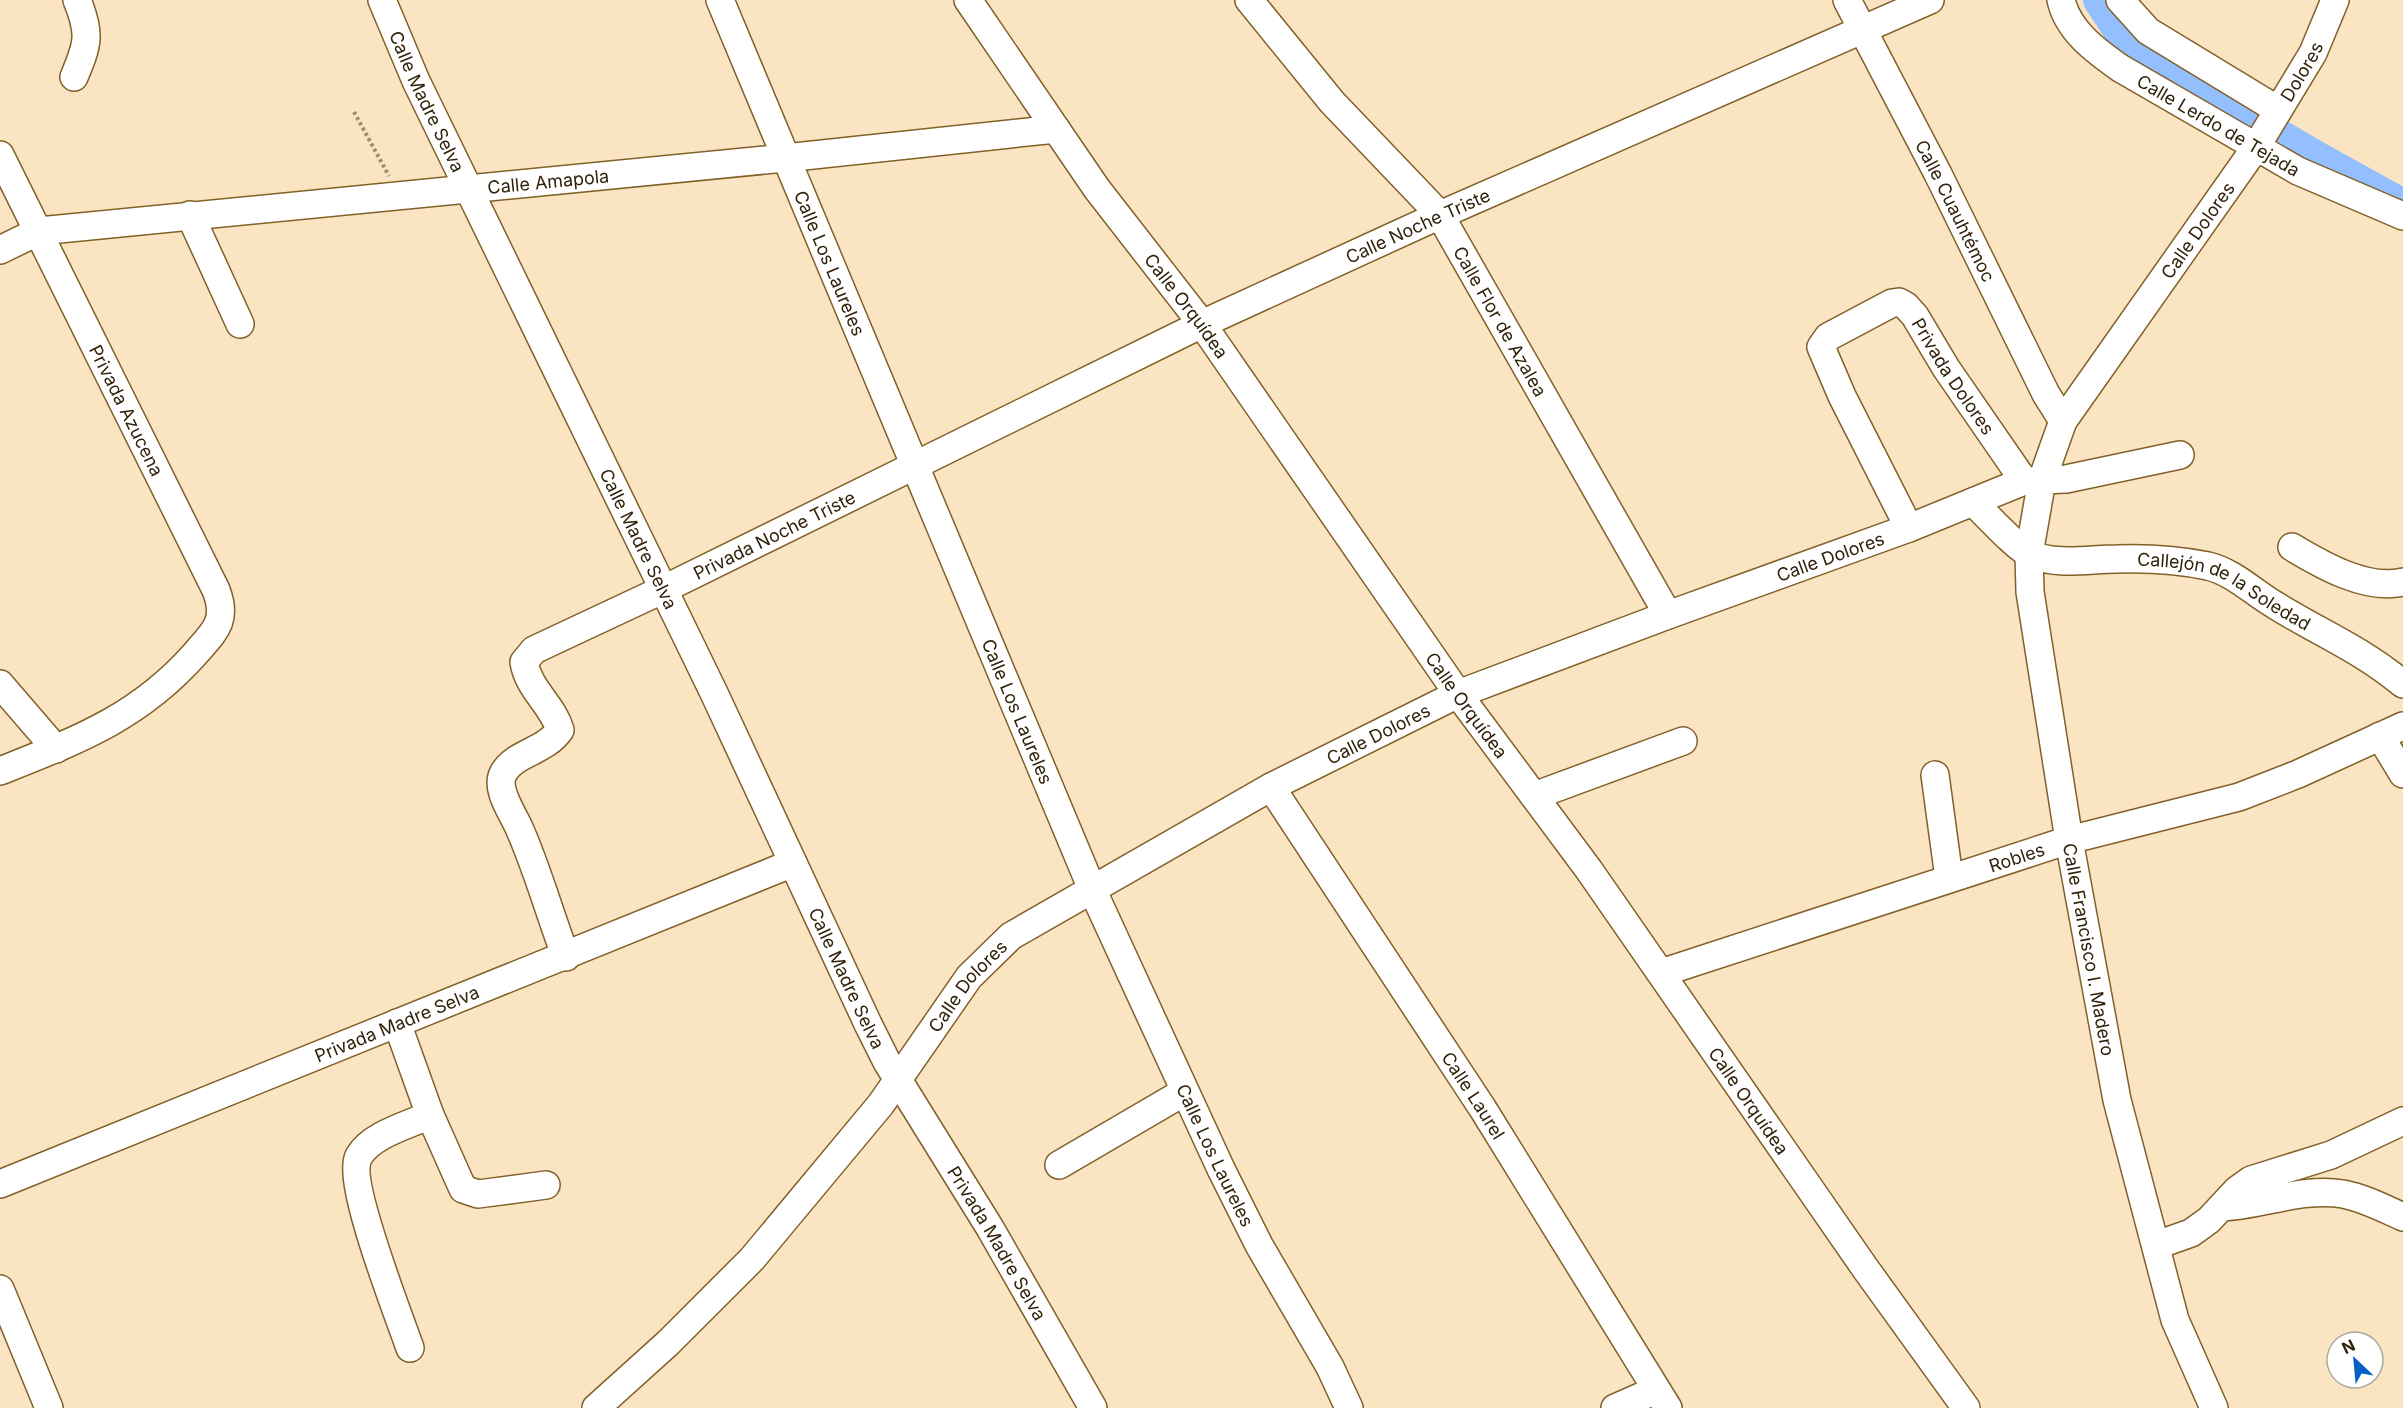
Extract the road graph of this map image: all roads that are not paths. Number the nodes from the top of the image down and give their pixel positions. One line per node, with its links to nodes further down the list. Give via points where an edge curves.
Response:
1 (77, 0): 12 (street, via 88,32 87,47)
2 (382, 0): 17 (street, Calle Madre Selva, via 416,81)
3 (720, 0): 16 (street, Calle Los Laureles)
4 (968, 0): 14 (street, Calle Orquídea)
5 (1249, 0): 19 (street, Calle Flor de Azalea, via 1332,102)
6 (1847, 0): 11 (street, Calle Cuauhtémoc)
7 (1930, 0): 11 (street, Calle Noche Triste)
8 (2061, 0): 13 (street, Calle Lerdo de Tejada, via 2077,31 2092,49 2120,68)
9 (2120, 0): 13 (street, via 2148,31)
10 (2335, 0): 13 (street, Dolores, via 2313,52)
11 (1863, 31): 19 (street, Calle Noche Triste); 25 (street, Calle Cuauhtémoc)
12 (74, 77)
13 (2267, 128): 20 (street, Calle Lerdo de Tejada, via 2298,171); 25 (street, Calle Dolores)
14 (1056, 129): 16 (street, Calle Amapola); 24 (street, Calle Orquídea, via 1097,189)
15 (0, 155): 21 (street, Privada Azucena)
16 (785, 158): 17 (street, Calle Amapola); 27 (street, Calle Los Laureles)
17 (469, 188): 18 (street, Calle Amapola); 34 (street, Calle Madre Selva)
18 (190, 215): 21 (street, Calle Amapola); 23 (street)
19 (1440, 215): 24 (street, Calle Noche Triste); 35 (street, Calle Flor de Azalea)
20 (2403, 216)
21 (39, 231): 22 (street, Calle Amapola); 41 (street, Privada Azucena, via 221,603 220,621 213,634 150,699 107,726)
22 (0, 250)
23 (240, 324)
24 (1202, 324): 27 (street, Calle Noche Triste); 38 (street, Calle Orquídea)
25 (2063, 421): 28 (street, Calle Dolores)
26 (2180, 455): 28 (street, via 2066,479)
27 (914, 465): 34 (street, Privada Noche Triste); 50 (street, Calle Los Laureles)
28 (2033, 481): 29 (street, Calle Dolores); 30 (street, Privada Dolores, via 1946,368 1906,306 1892,303 1828,337 1821,347); 32 (street, Calle Francisco I. Madero)
29 (1972, 502): 30 (street, Calle Dolores); 32 (street)
30 (1909, 528): 35 (street, Calle Dolores)
31 (2292, 547): 33 (street, via 2350,576 2391,585)
32 (2028, 554): 37 (street, Callejón de la Soledad, via 2070,561 2120,558 2210,567 2346,643); 47 (street, Calle Francisco I. Madero, via 2039,659)
33 (2403, 582)
34 (662, 590): 48 (street, Calle Madre Selva); 51 (street, Privada Noche Triste, via 534,650 524,662 560,730 553,740 508,767 501,787)
35 (1668, 615): 38 (street, Calle Dolores)
36 (0, 684): 41 (street)
37 (2403, 684)
38 (1458, 694): 45 (street, Calle Dolores); 46 (street, Calle Orquídea)
39 (2392, 731): 43 (street); 47 (street, Robles, via 2239,797)
40 (1683, 741): 46 (street)
41 (56, 749): 42 (street, Privada Azucena)
42 (0, 771)
43 (2403, 774)
44 (1935, 775): 49 (street)
45 (1271, 787): 50 (street, Calle Dolores); 66 (street, Calle Laurel, via 1483,1109)
46 (1534, 796): 52 (street, Calle Orquídea)
47 (2069, 840): 49 (street, Robles); 63 (street, Calle Francisco I. Madero, via 2117,1100)
48 (793, 863): 51 (street, Privada Madre Selva); 54 (street, Calle Madre Selva, via 886,1062)
49 (1949, 879): 52 (street, Robles)
50 (1092, 889): 54 (street, Calle Dolores, via 1011,936 990,954 969,977); 55 (street, Calle Los Laureles)
51 (566, 957): 53 (street, Privada Madre Selva)
52 (1661, 973): 72 (street, Calle Orquídea)
53 (397, 1023): 56 (street); 59 (street, Privada Madre Selva)
54 (898, 1077): 68 (street, Calle Dolores, via 854,1139 752,1259 669,1343); 69 (street, Privada Madre Selva)
55 (1184, 1092): 58 (street); 70 (street, Calle Los Laureles, via 1259,1245)
56 (430, 1115): 60 (street, via 458,1181 470,1193); 65 (street, via 370,1144 358,1156 356,1171 361,1203)
57 (2403, 1120): 61 (street, via 2331,1155 2252,1180)
58 (1059, 1166)
59 (0, 1184)
60 (546, 1185)
61 (2223, 1207): 62 (street, via 2341,1193 2364,1199); 63 (street, via 2191,1233)
62 (2403, 1218)
63 (2157, 1245): 73 (street, Calle Francisco I. Madero, via 2175,1320)
64 (0, 1289): 67 (street)
65 (410, 1348)
66 (1662, 1399): 71 (street)
67 (49, 1408)
68 (596, 1408)
69 (1093, 1408)
70 (1349, 1408)
71 (1615, 1408)
72 (1966, 1408)
73 (2214, 1408)

